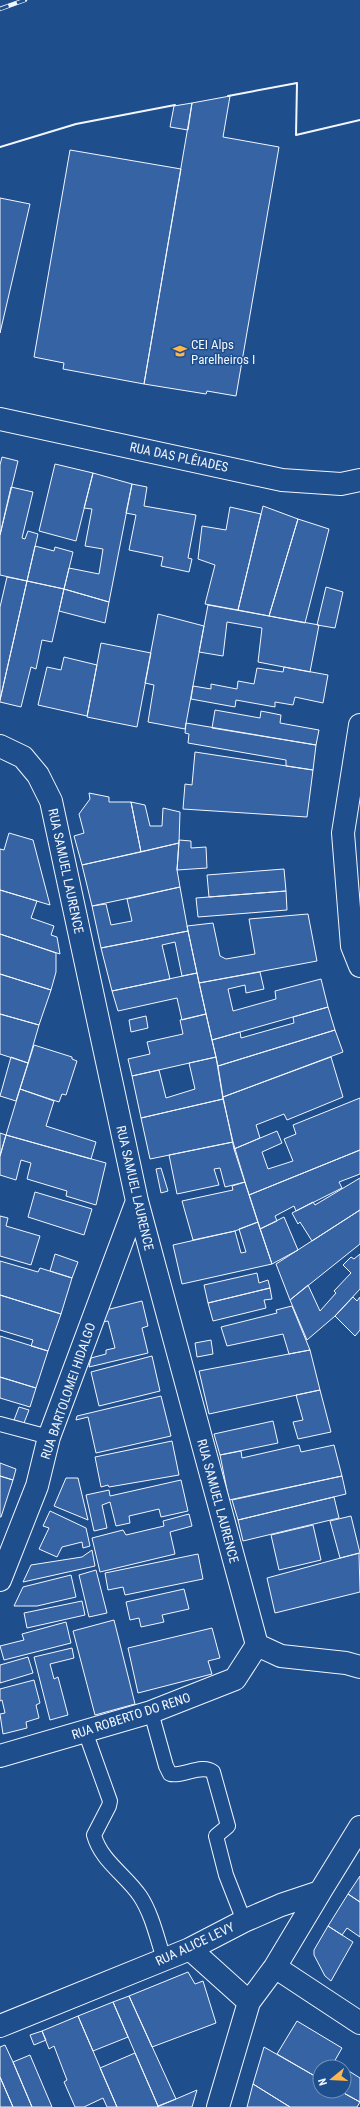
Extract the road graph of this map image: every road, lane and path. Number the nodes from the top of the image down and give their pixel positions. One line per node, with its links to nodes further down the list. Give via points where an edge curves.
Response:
1 (0, 419): 2 (street, RUA DAS PLÊIADES, via 282,480)
2 (350, 482): 3 (street)
3 (360, 494)
4 (360, 725): 6 (street, via 343,833)
5 (0, 746): 7 (street, RUA SAMUEL LAURENCE, via 23,757 38,775 51,801)
6 (358, 952)
7 (137, 1201): 9 (street, RUA BARTOLOMEI HIDALGO); 11 (street, RUA SAMUEL LAURENCE)
8 (0, 1424): 9 (lane)
9 (49, 1437): 10 (street, RUA BARTOLOMEI HIDALGO, via 37,1486)
10 (0, 1580)
11 (257, 1645): 12 (street, via 281,1656 346,1663); 13 (street, RUA ROBERTO DO RENO, via 235,1679)
12 (360, 1667)
13 (152, 1712): 14 (street, RUA ROBERTO DO RENO); 18 (lane, via 170,1774 178,1776 203,1769 213,1772 228,1826 216,1836 219,1853)
14 (85, 1732): 15 (street, RUA ROBERTO DO RENO); 20 (lane, via 110,1801 94,1835 98,1846 144,1902)
15 (0, 1756)
16 (360, 1827): 17 (street)
17 (320, 1892): 18 (street, RUA ALICE LEVY); 21 (street)
18 (244, 1921): 19 (street, RUA ALICE LEVY)
19 (190, 1948): 20 (street, RUA ALICE LEVY); 22 (street)
20 (164, 1959): 24 (street, RUA ALICE LEVY)
21 (275, 1967): 22 (street); 23 (street)
22 (249, 2002): 25 (street)
23 (360, 2023)
24 (0, 2026)
25 (218, 2107)

